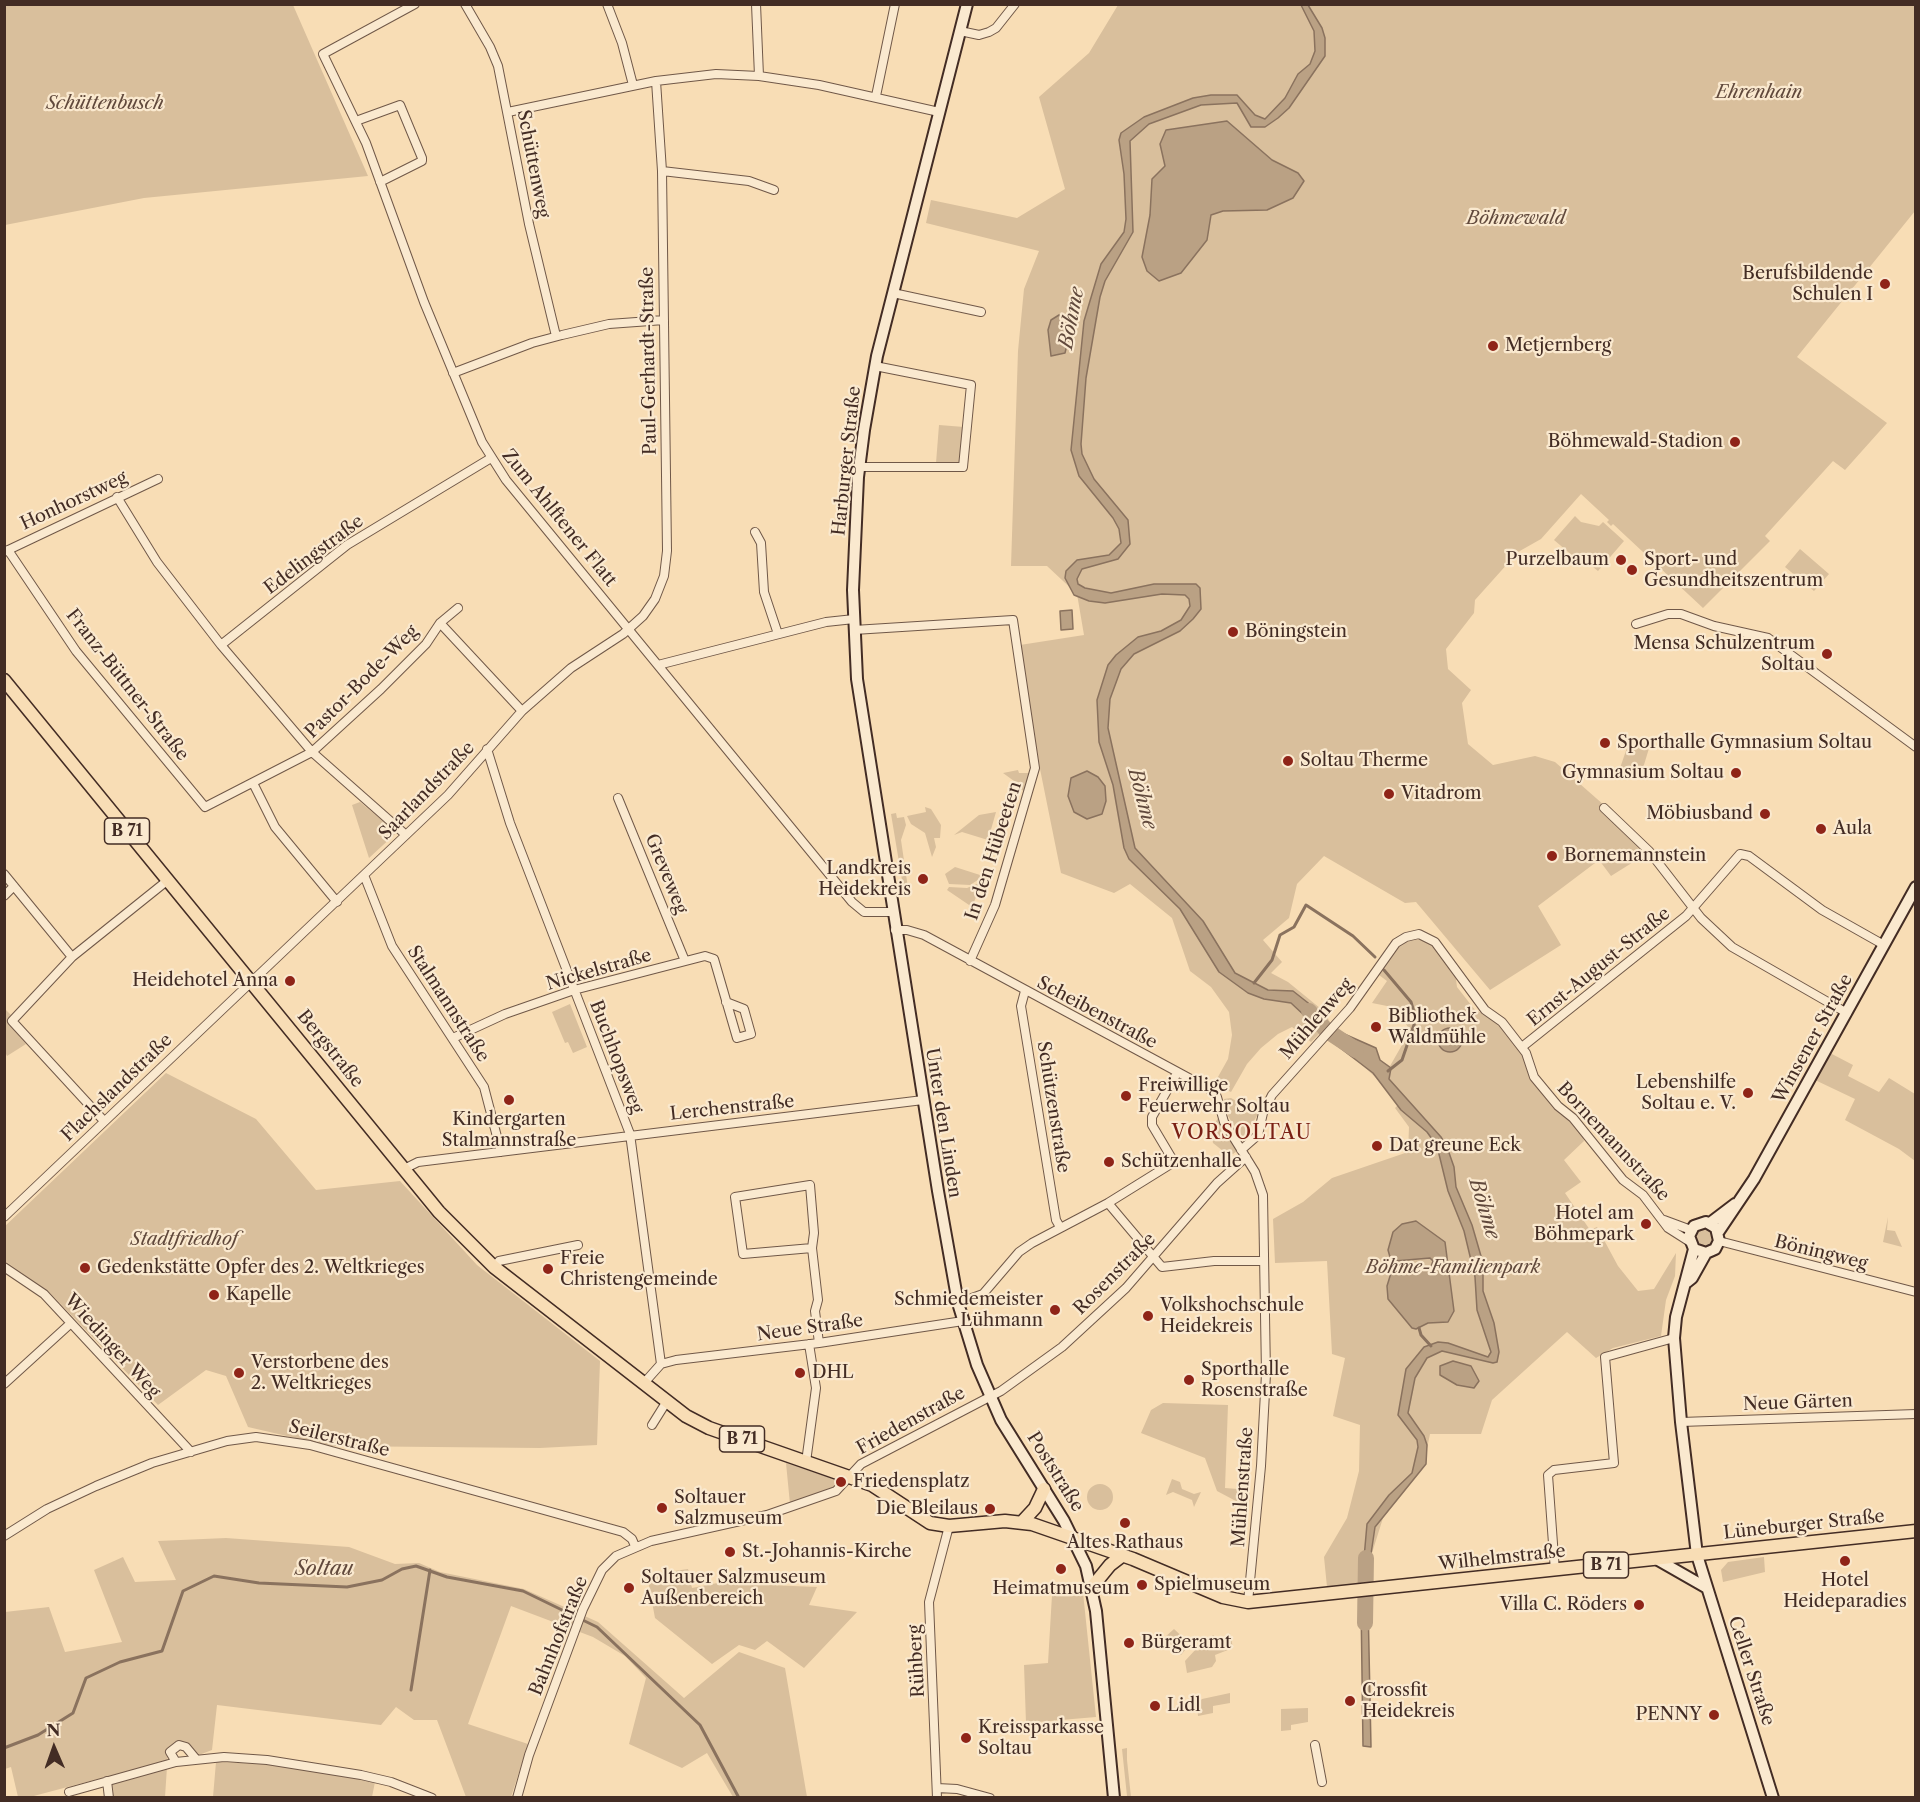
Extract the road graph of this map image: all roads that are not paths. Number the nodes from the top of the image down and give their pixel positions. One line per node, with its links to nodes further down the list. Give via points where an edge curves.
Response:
1 (415, 4): 15 (street, Zum Ahlftener Flatt, via 323,54)
2 (465, 4): 13 (street, Schüttenweg, via 495,56)
3 (607, 4): 11 (street)
4 (756, 4): 9 (street)
5 (895, 4): 12 (street)
6 (967, 4): 8 (main road, Harburger Straße)
7 (1014, 4): 8 (street, via 989,32)
8 (960, 31): 14 (main road, Harburger Straße)
9 (759, 76): 10 (street, via 716,74); 12 (street)
10 (656, 81): 11 (street); 16 (street, Paul-Gerhardt-Straße)
11 (633, 85): 13 (street)
12 (876, 96): 14 (street)
13 (508, 112): 22 (street, Schüttenweg)
14 (939, 112): 19 (main road, Harburger Straße)
15 (356, 121): 17 (street, Zum Ahlftener Flatt); 17 (street, via 400,105 422,158)
16 (662, 171): 18 (street, via 749,181); 21 (street, Paul-Gerhardt-Straße)
17 (380, 182): 24 (street, Zum Ahlftener Flatt)
18 (774, 190)
19 (893, 293): 20 (street); 23 (main road, Harburger Straße)
20 (981, 312)
21 (664, 320): 22 (street, via 609,324); 35 (street, Paul-Gerhardt-Straße, via 668,551 656,599)
22 (556, 336): 24 (street)
23 (875, 366): 26 (main road, Harburger Straße); 26 (street, via 971,386 963,467)
24 (453, 373): 25 (street, Zum Ahlftener Flatt)
25 (491, 458): 35 (street, Zum Ahlftener Flatt); 37 (street, Edelingstraße, via 347,545)
26 (859, 467): 33 (main road, Harburger Straße)
27 (158, 479): 28 (street, Honhorstweg)
28 (117, 497): 30 (street, Honhorstweg); 37 (street, via 157,562)
29 (755, 532): 36 (street, via 761,543 764,592)
30 (6, 551): 46 (street, Franz-Büttner-Straße, via 76,651)
31 (458, 608): 32 (street, Pastor-Bode-Weg)
32 (440, 623): 40 (street); 43 (street, Pastor-Bode-Weg, via 426,644)
33 (854, 624): 36 (street); 57 (main road, Harburger Straße, via 860,706); 63 (street, In den Hübeeten, via 1012,620 1035,768 995,905)
34 (1636, 624): 41 (street, via 1681,614 1768,638)
35 (629, 628): 38 (street, Zum Ahlftener Flatt); 40 (street, Saarlandstraße, via 571,668)
36 (778, 634): 38 (street)
37 (221, 645): 43 (street)
38 (658, 665): 57 (street, Zum Ahlftener Flatt, via 852,902 864,912)
39 (4, 680): 51 (main road, Bergstraße / B 71)
40 (522, 711): 42 (street, Saarlandstraße)
41 (1916, 747)
42 (487, 749): 48 (street, Saarlandstraße, via 448,795); 65 (street, Buchhopsweg, via 510,823)
43 (312, 752): 44 (street, Pastor-Bode-Weg); 48 (street)
44 (253, 783): 46 (street, Pastor-Bode-Weg); 55 (street, via 275,827)
45 (618, 798): 62 (street, Greveweg)
46 (205, 807)
47 (1604, 808): 56 (street, via 1649,851)
48 (406, 835): 50 (street, Saarlandstraße)
49 (4, 874): 52 (street)
50 (364, 875): 55 (street, Saarlandstraße); 69 (street, Stalmannstraße, via 392,946)
51 (168, 880): 61 (street); 64 (main road, Bergstraße / B 71)
52 (14, 886): 54 (street); 61 (street)
53 (1916, 887): 60 (main road, Winsener Straße)
54 (4, 896)
55 (336, 902): 64 (street, Saarlandstraße)
56 (1694, 908): 60 (street, Ernst-August-Straße, via 1736,856 1749,855 1800,897); 68 (street, via 1743,955); 70 (street, Ernst-August-Straße)
57 (893, 912): 58 (main road, Harburger Straße)
58 (895, 930): 63 (street, Scheibenstraße, via 915,932); 72 (main road, Unter den Linden)
59 (1435, 942): 70 (street, Bornemannstraße, via 1485,1010 1496,1016); 76 (street, Mühlenweg, via 1419,934 1396,943 1334,1027 1272,1095 1258,1135)
60 (1884, 945): 68 (main road, Winsener Straße)
61 (72, 957): 73 (street, via 12,1021)
62 (685, 961): 65 (street, Nickelstraße); 67 (street, Nickelstraße, via 705,956 714,959)
63 (970, 961): 66 (street, Scheibenstraße)
64 (250, 981): 73 (street, Flachslandstraße); 77 (main road, Bergstraße / B 71)
65 (574, 990): 69 (street, Nickelstraße, via 505,1014); 74 (street, Buchhopsweg)
66 (1025, 991): 71 (street, Scheibenstraße); 83 (street, Schützenstraße, via 1022,1006)
67 (726, 1002): 67 (street, Nickelstraße, via 744,1009 751,1034 736,1038)
68 (1847, 1013): 79 (main road, Winsener Straße, via 1754,1179)
69 (453, 1038): 75 (street, Stalmannstraße, via 483,1088)
70 (1522, 1047): 81 (street, Bornemannstraße, via 1534,1077 1623,1180 1643,1195)
71 (1177, 1072): 76 (street, Scheibenstraße, via 1213,1091 1224,1122); 78 (street, via 1152,1117 1152,1125 1174,1162)
72 (923, 1100): 74 (street, Lerchenstraße); 96 (main road, Unter den Linden)
73 (104, 1121): 80 (street, Flachslandstraße)
74 (630, 1134): 75 (street, Lerchenstraße); 102 (street, Buchhopsweg)
75 (501, 1152): 77 (street, Lerchenstraße, via 418,1162)
76 (1245, 1156): 90 (street, Rosenstraße, via 1216,1183); 91 (street, Mühlenstraße, via 1263,1195)
77 (404, 1169): 93 (main road, Bergstraße / B 71)
78 (1108, 1203): 83 (street); 90 (street)
79 (1736, 1204): 82 (main road, Winsener Straße); 85 (main road, Winsener Straße)
80 (4, 1217)
81 (1664, 1220): 84 (street, Bornemannstraße); 87 (street, Bornemannstraße, via 1668,1228)
82 (1710, 1223): 84 (main road, Winsener Straße, via 1701,1222); 85 (main road)
83 (1060, 1227): 96 (street, via 1019,1252 983,1294)
84 (1691, 1230): 87 (main road, Winsener Straße)
85 (1719, 1236): 89 (main road, Winsener Straße, via 1714,1249); 95 (street, Böningweg)
86 (578, 1245): 93 (street, via 499,1261)
87 (1692, 1245): 89 (main road); 94 (main road, Winsener Straße)
88 (812, 1248): 88 (street, via 810,1185 735,1197 743,1254); 100 (street)
89 (1706, 1252): 94 (main road, Winsener Straße)
90 (1154, 1259): 91 (street, via 1162,1267); 105 (street, Rosenstraße, via 1031,1371)
91 (1264, 1261): 126 (street, Mühlenstraße, via 1262,1445)
92 (4, 1267): 98 (street, Wiedinger Weg, via 37,1288)
93 (494, 1267): 103 (main road, Bergstraße / B 71)
94 (1687, 1282): 99 (main road, Winsener Straße)
95 (1916, 1292)
96 (958, 1303): 97 (main road, Unter den Linden)
97 (963, 1321): 100 (street, Neue Straße); 105 (main road, Poststraße)
98 (71, 1323): 104 (street); 110 (street, Wiedinger Weg)
99 (1674, 1338): 108 (main road, Winsener Straße); 123 (street, via 1605,1357 1614,1463 1554,1470 1548,1475)
100 (819, 1343): 101 (street, Neue Straße)
101 (809, 1344): 102 (street, Neue Straße); 111 (street, via 816,1388)
102 (661, 1364): 103 (street)
103 (644, 1383): 106 (main road, Bergstraße / B 71)
104 (4, 1384)
105 (990, 1396): 112 (street, Friedenstraße, via 861,1464); 113 (main road, Poststraße)
106 (667, 1401): 109 (street); 111 (main road, Bergstraße / B 71, via 709,1428)
107 (1916, 1414): 108 (street, Neue Gärten)
108 (1681, 1422): 121 (main road, Winsener Straße)
109 (652, 1425)
110 (191, 1452): 117 (street, Seilerstraße, via 96,1486 47,1509); 119 (street, Seilerstraße, via 256,1437 310,1444 623,1532)
111 (806, 1462): 112 (main road, Bergstraße / B 71)
112 (850, 1477): 115 (main road, B 71, via 879,1488 923,1520); 119 (street, Bahnhofstraße, via 836,1491 767,1515)
113 (1044, 1489): 114 (main road, via 1035,1508); 118 (main road, Poststraße)
114 (1022, 1522): 115 (main road, B 71); 118 (main road, B 71)
115 (949, 1526): 132 (street, Rühberg, via 929,1602)
116 (1916, 1531): 121 (main road, Lüneburger Straße / B 71)
117 (4, 1536)
118 (1073, 1537): 120 (main road, Poststraße / B 71); 124 (main road)
119 (635, 1546): 136 (street, Bahnhofstraße, via 616,1556 602,1570 573,1636)
120 (1123, 1555): 124 (main road); 126 (main road, Poststraße / B 71, via 1223,1597)
121 (1697, 1555): 122 (main road, Wilhelmstraße / B 71); 125 (main road, Celler Straße)
122 (1658, 1560): 123 (main road, Wilhelmstraße / B 71); 125 (main road)
123 (1555, 1571): 126 (main road, Wilhelmstraße / B 71)
124 (1092, 1587): 139 (main road)
125 (1707, 1588): 140 (main road, Celler Straße)
126 (1248, 1602)
127 (1315, 1745): 131 (street)
128 (196, 1759): 129 (street); 129 (street, via 179,1745 170,1752); 135 (street, via 267,1760 361,1775)
129 (176, 1762): 130 (street)
130 (107, 1781): 133 (street); 134 (street)
131 (1322, 1782)
132 (937, 1788): 137 (street, Rühberg); 138 (street)
133 (69, 1792)
134 (109, 1797)
135 (432, 1797)
136 (517, 1797)
137 (937, 1797)
138 (990, 1797)
139 (1114, 1797)
140 (1773, 1797)

